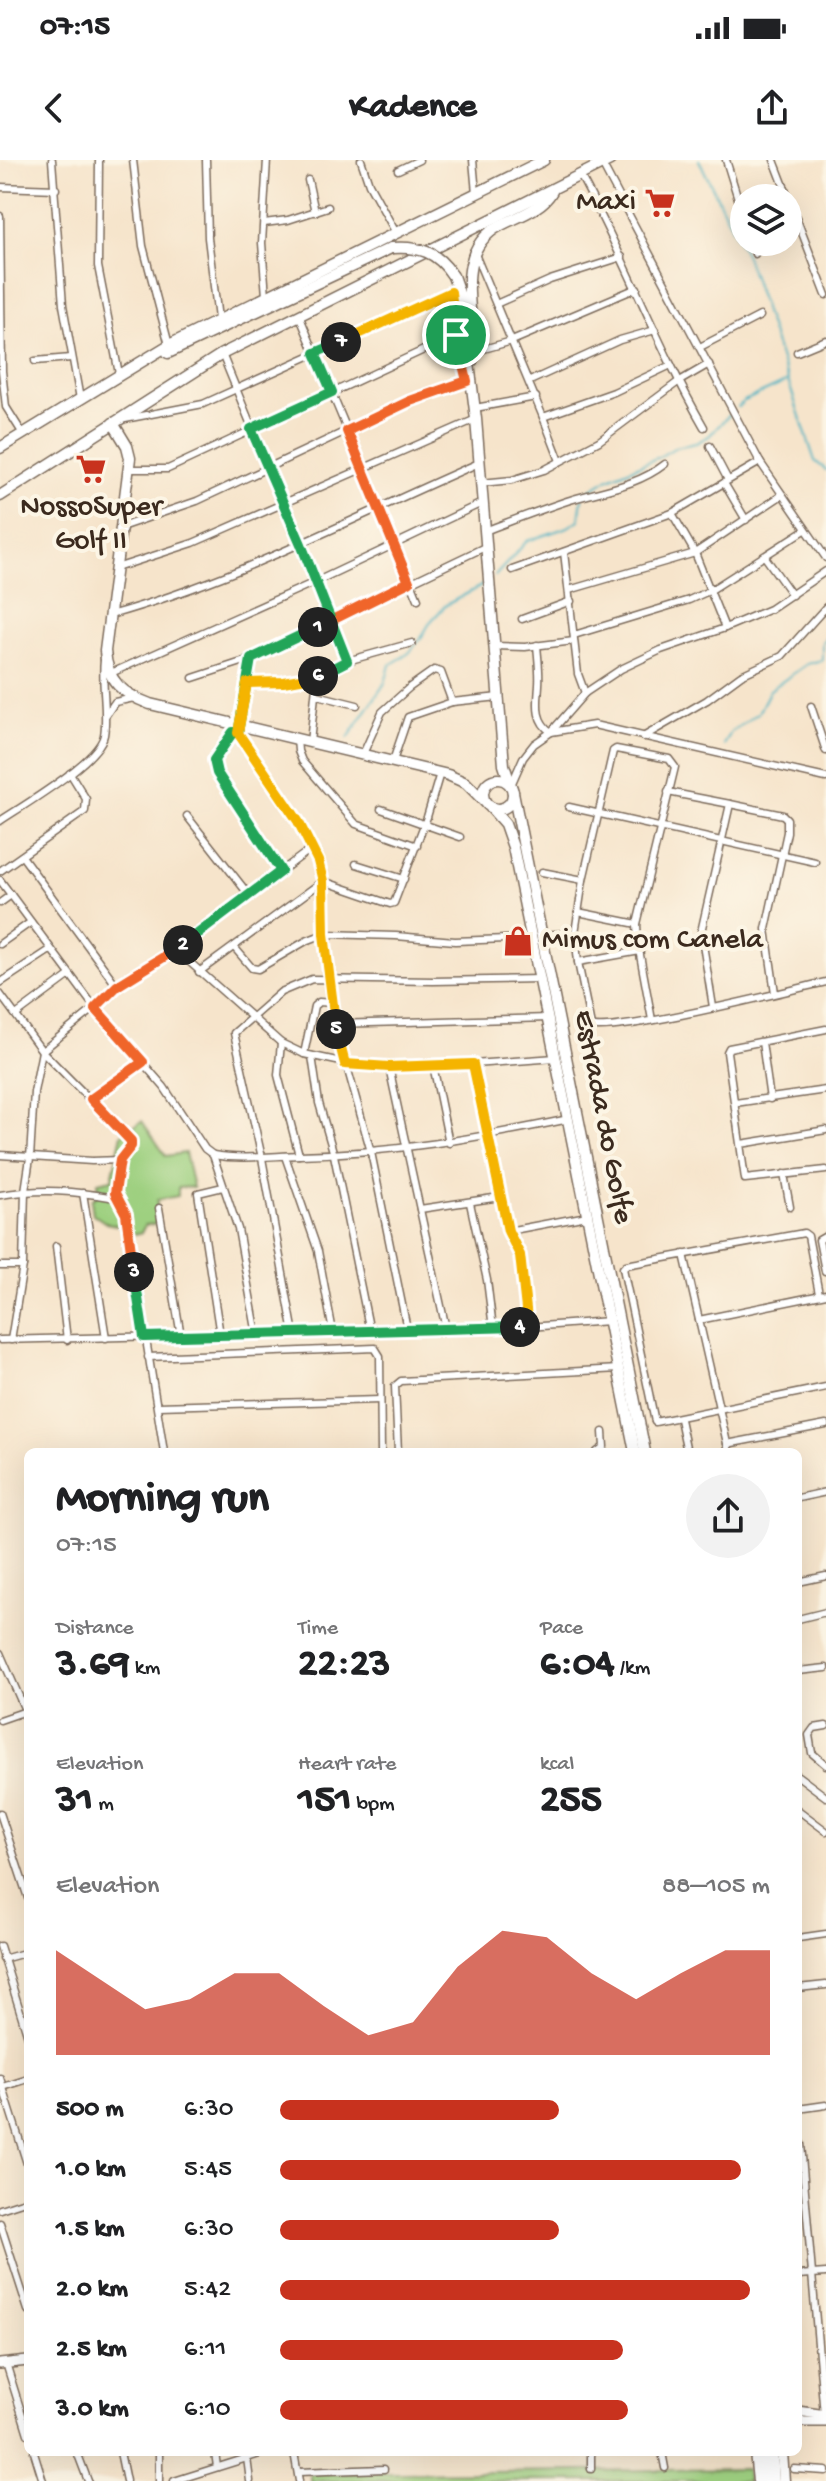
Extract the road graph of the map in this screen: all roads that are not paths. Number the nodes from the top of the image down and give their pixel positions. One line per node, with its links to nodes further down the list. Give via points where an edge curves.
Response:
1 (52, 160): 19 (street)
2 (99, 160): 50 (street, via 98,266)
3 (133, 160): 40 (street, via 143,246)
4 (206, 160): 35 (street)
5 (267, 160): 24 (street)
6 (361, 160): 25 (street)
7 (419, 160): 13 (street)
8 (473, 160): 20 (street)
9 (544, 160): 20 (highway)
10 (726, 160): 16 (street)
11 (774, 160): 30 (street)
12 (606, 162): 14 (highway); 41 (street)
13 (398, 170)
14 (580, 175): 18 (highway); 27 (street)
15 (308, 180): 22 (street)
16 (733, 184)
17 (0, 187): 19 (street)
18 (553, 188): 26 (highway, via 539,205 498,226); 33 (highway)
19 (56, 189): 46 (street)
20 (476, 193): 25 (highway)
21 (328, 207): 22 (street)
22 (315, 212): 24 (street)
23 (0, 216): 28 (street)
24 (264, 223): 31 (street)
25 (396, 233): 31 (highway)
26 (474, 251): 32 (street); 42 (highway, via 469,281)
27 (622, 257): 29 (street); 32 (street)
28 (1, 274): 64 (street, via 6,407)
29 (637, 288): 36 (street); 39 (street)
30 (826, 295)
31 (266, 296): 35 (highway)
32 (496, 304): 39 (street)
33 (298, 314): 44 (street); 45 (highway)
34 (760, 316): 41 (street)
35 (218, 319): 40 (highway)
36 (655, 330): 49 (street); 51 (street)
37 (456, 335): 44 (street, via 451,292); 52 (street); 55 (street)
38 (826, 340): 43 (street)
39 (512, 341): 42 (street); 51 (street)
40 (169, 345): 50 (highway)
41 (700, 347): 48 (street)
42 (473, 352): 52 (highway)
43 (797, 352)
44 (315, 353): 54 (street); 55 (street)
45 (222, 354): 54 (street); 60 (highway)
46 (71, 358): 47 (street); 57 (street)
47 (35, 361)
48 (709, 364): 53 (street); 69 (street)
49 (671, 365): 53 (street); 59 (street)
50 (116, 376): 52 (highway, bridge, via 391,248 415,248 431,253 453,276 461,299); 57 (highway)
51 (530, 381): 56 (street)
52 (469, 382): 58 (highway, Estrada do Golfe); 63 (street, via 410,401)
53 (678, 382): 61 (street); 67 (street, via 599,441)
54 (235, 389): 60 (street, via 203,404); 62 (street)
55 (332, 392): 62 (street); 63 (street)
56 (536, 397): 58 (street); 59 (street)
57 (80, 399): 64 (highway)
58 (476, 413): 68 (highway, Estrada do Golfe); 73 (street)
59 (543, 417): 67 (street)
60 (116, 422): 72 (highway); 77 (highway)
61 (704, 427)
62 (251, 429): 71 (street); 72 (street, via 168,469)
63 (347, 431): 71 (street); 73 (street)
64 (23, 434): 66 (highway)
65 (710, 446): 74 (street)
66 (0, 448)
67 (560, 461): 75 (street, via 512,480)
68 (480, 462): 75 (highway, Estrada do Golfe); 80 (street)
69 (760, 462): 74 (street); 76 (street)
70 (665, 464): 84 (street, via 652,474)
71 (268, 468): 79 (street); 83 (street, via 197,501)
72 (130, 469): 83 (highway)
73 (363, 469): 79 (street); 80 (street)
74 (726, 481): 81 (street); 82 (street)
75 (481, 483): 78 (highway, Estrada do Golfe)
76 (782, 495): 82 (street); 85 (street)
77 (0, 496)
78 (484, 502): 84 (highway, Estrada do Golfe); 87 (street)
79 (285, 505): 86 (street); 93 (street)
80 (381, 509): 86 (street); 87 (street)
81 (672, 513): 89 (street); 90 (street)
82 (746, 520): 90 (street)
83 (121, 527): 93 (highway)
84 (487, 530): 88 (highway, Estrada do Golfe)
85 (805, 530): 91 (street); 92 (street)
86 (301, 544): 96 (street); 104 (street, via 162,601)
87 (395, 544): 96 (street); 97 (street)
88 (487, 546): 97 (street); 111 (highway, Estrada do Golfe)
89 (564, 552): 94 (street); 98 (street)
90 (695, 553): 98 (street); 99 (street)
91 (765, 557): 99 (street); 100 (street)
92 (826, 558)
93 (116, 568): 104 (highway)
94 (512, 570)
95 (826, 571): 100 (street)
96 (315, 582): 106 (street); 115 (street)
97 (409, 582): 101 (street); 106 (street)
98 (569, 590): 102 (street)
99 (711, 590): 107 (street); 108 (street)
100 (792, 595): 107 (street)
101 (418, 599)
102 (571, 601): 105 (street); 108 (street)
103 (826, 607): 129 (street, via 782,656 741,675)
104 (110, 615): 112 (highway)
105 (522, 619)
106 (331, 621): 113 (street); 114 (street)
107 (725, 628): 119 (street, via 661,650)
108 (574, 638): 110 (street); 119 (street)
109 (412, 643): 114 (street)
110 (537, 645): 111 (street); 128 (street, via 537,708 542,726)
111 (495, 646): 121 (highway, Estrada do Golfe)
112 (105, 651): 115 (highway); 126 (street)
113 (251, 659): 117 (street); 118 (street)
114 (347, 661): 116 (street)
115 (108, 674): 122 (highway, Estrada do Golfe)
116 (317, 677): 118 (street); 120 (street)
117 (193, 678)
118 (247, 683): 127 (street)
119 (585, 693): 128 (street)
120 (317, 695): 124 (street); 131 (street)
121 (499, 697): 123 (street); 138 (highway, Estrada do Golfe, via 504,765)
122 (134, 698): 126 (street, via 111,705); 127 (highway, Estrada do Golfe)
123 (452, 702): 133 (street, via 441,672 434,670 382,712); 134 (street, via 408,717)
124 (357, 705)
125 (811, 706): 132 (street)
126 (105, 722): 135 (street, via 98,748)
127 (239, 729): 130 (highway, Estrada do Golfe); 152 (street); 158 (street, via 214,766)
128 (551, 732): 129 (street, via 594,725); 138 (street, via 523,758)
129 (643, 737): 137 (street)
130 (297, 739): 131 (highway, Estrada do Golfe); 151 (street, via 302,761 356,824)
131 (310, 742): 133 (highway, Estrada do Golfe)
132 (826, 751)
133 (363, 754): 134 (highway, Estrada do Golfe)
134 (393, 761): 136 (highway, Estrada do Golfe)
135 (70, 773): 146 (street); 154 (street, via 86,799 85,811)
136 (440, 773): 141 (highway, Estrada do Golfe, via 466,783); 147 (street)
137 (826, 778)
138 (512, 789): 141 (highway, via 509,805); 141 (highway, via 498,779 488,782 483,791); 172 (highway, Estrada do Golfe)
139 (668, 792): 140 (street); 144 (street, via 673,762 616,749); 148 (street)
140 (730, 804): 150 (street); 153 (street, via 783,815 788,825)
141 (488, 805): 172 (highway, Estrada do Golfe, via 505,824)
142 (569, 807): 144 (street)
143 (381, 809): 147 (street)
144 (599, 813): 148 (street); 162 (street)
145 (187, 816): 165 (street)
146 (1, 819)
147 (424, 823): 149 (street); 151 (street)
148 (660, 828): 150 (street); 169 (street)
149 (460, 837)
150 (721, 843): 153 (street); 190 (street, via 700,938)
151 (417, 846): 160 (street)
152 (312, 848): 158 (street); 163 (street)
153 (782, 855): 155 (street); 186 (street, via 766,929)
154 (22, 856): 157 (street); 185 (street)
155 (815, 862)
156 (356, 864): 160 (street)
157 (0, 871)
158 (281, 871): 165 (street)
159 (542, 872): 162 (street)
160 (404, 879): 163 (street, via 390,904)
161 (0, 880): 164 (street)
162 (583, 880): 167 (street)
163 (323, 881): 171 (street); 174 (street)
164 (11, 895): 166 (street); 168 (street)
165 (249, 895): 176 (street)
166 (0, 903)
167 (578, 912): 169 (street); 170 (street)
168 (31, 922): 173 (street); 175 (street)
169 (637, 924): 177 (street)
170 (575, 933): 172 (street); 178 (street)
171 (324, 934): 172 (street, via 455,941); 174 (street, via 258,969); 181 (street)
172 (536, 936): 182 (highway, Estrada do Golfe); 280 (highway, Estrada do Golfe)
173 (0, 944)
174 (234, 947): 179 (street)
175 (50, 950): 180 (street); 183 (street)
176 (176, 950): 179 (street); 185 (street)
177 (640, 951): 178 (street); 195 (street)
178 (578, 962): 195 (street, via 591,1026)
179 (199, 972): 193 (street)
180 (70, 975): 191 (street); 192 (street)
181 (329, 979): 182 (street); 189 (street); 193 (street, via 295,984)
182 (540, 979): 194 (highway, Estrada do Golfe)
183 (0, 983)
184 (825, 983): 186 (street); 188 (street)
185 (117, 986): 191 (street)
186 (775, 993): 190 (street)
187 (0, 994): 192 (street)
188 (826, 995)
189 (332, 1003): 196 (street); 201 (street, via 314,1006)
190 (713, 1007): 195 (street)
191 (95, 1008): 200 (street); 204 (street)
192 (16, 1015): 200 (street)
193 (252, 1018): 199 (street); 226 (street, via 234,1038)
194 (548, 1018): 196 (street); 203 (highway, Estrada do Golfe)
195 (652, 1020)
196 (335, 1024): 205 (street)
197 (826, 1029): 198 (street)
198 (762, 1042): 211 (street); 212 (street, via 727,1049)
199 (281, 1043): 201 (street); 222 (street, via 278,1075)
200 (42, 1051): 210 (street); 225 (street)
201 (304, 1054): 202 (street)
202 (312, 1056): 205 (street); 223 (street)
203 (556, 1058): 206 (street); 213 (highway, Estrada do Golfe)
204 (143, 1062): 210 (street); 221 (street)
205 (345, 1064): 208 (street); 219 (street)
206 (473, 1064): 207 (street); 215 (street)
207 (433, 1065): 208 (street); 216 (street)
208 (389, 1067): 218 (street)
209 (826, 1090): 211 (street)
210 (91, 1099): 227 (street, via 130,1137 131,1146)
211 (770, 1099): 212 (street)
212 (735, 1103): 217 (street)
213 (569, 1119): 215 (street); 240 (highway, Estrada do Golfe)
214 (826, 1130): 217 (street)
215 (488, 1135): 216 (street); 234 (street)
216 (449, 1143): 218 (street)
217 (741, 1144): 229 (street, via 745,1179)
218 (408, 1148): 219 (street); 239 (street)
219 (371, 1152): 223 (street); 253 (street)
220 (0, 1155): 225 (street)
221 (213, 1155): 226 (street); 230 (street)
222 (299, 1155): 223 (street); 224 (street)
223 (334, 1155): 256 (street)
224 (285, 1156): 226 (street); 255 (street, via 318,1251)
225 (30, 1158): 227 (street); 231 (street)
226 (262, 1158): 257 (street)
227 (120, 1160): 235 (street)
228 (826, 1170): 229 (street)
229 (784, 1174): 237 (street)
230 (223, 1187): 258 (street, via 198,1193); 259 (street, via 244,1252)
231 (25, 1191): 232 (street); 233 (street); 246 (street)
232 (83, 1193): 235 (street); 262 (street)
233 (0, 1195)
234 (500, 1197): 236 (street); 241 (street)
235 (116, 1198): 261 (street, via 126,1214)
236 (470, 1203): 239 (street); 252 (street)
237 (790, 1207)
238 (159, 1208): 260 (street)
239 (420, 1209): 254 (street)
240 (588, 1216): 241 (street); 250 (highway, Estrada do Golfe)
241 (508, 1231): 251 (street, via 520,1255)
242 (826, 1236): 247 (street, via 819,1240)
243 (56, 1246): 265 (street)
244 (684, 1254): 248 (street, via 804,1233); 249 (street); 272 (street, via 623,1268 654,1420)
245 (0, 1266): 246 (street)
246 (23, 1266): 264 (street)
247 (825, 1271)
248 (822, 1294): 249 (street)
249 (699, 1320): 271 (street)
250 (609, 1321): 251 (street); 267 (highway, Estrada do Golfe)
251 (528, 1327): 252 (street)
252 (493, 1328): 254 (street)
253 (407, 1329): 254 (street); 256 (street)
254 (446, 1329)
255 (333, 1332): 256 (street); 257 (street)
256 (370, 1332)
257 (294, 1334): 259 (street)
258 (220, 1335): 259 (street); 260 (street)
259 (257, 1335)
260 (181, 1336): 261 (street)
261 (144, 1337): 262 (street); 266 (street)
262 (106, 1338): 265 (street)
263 (0, 1340): 264 (street)
264 (11, 1340): 265 (street)
265 (67, 1340)
266 (148, 1357): 269 (street, via 370,1347 380,1356); 270 (street)
267 (619, 1369): 277 (street, via 401,1381 395,1386); 279 (highway, Estrada do Golfe)
268 (826, 1387): 271 (street)
269 (380, 1400): 270 (street); 276 (street)
270 (158, 1406): 275 (street)
271 (719, 1411): 272 (street); 282 (street)
272 (680, 1419): 281 (street)
273 (826, 1425): 282 (street)
274 (603, 1432): 278 (street)
275 (163, 1448)
276 (381, 1448)
277 (398, 1448)
278 (603, 1448)
279 (634, 1448)
280 (644, 1448)
281 (685, 1448)
282 (728, 1448)
283 (826, 1492): 284 (street)
284 (802, 1497)
285 (826, 1576): 286 (street)
286 (802, 1581)
287 (826, 1612): 288 (street)
288 (802, 1618)
289 (0, 1653): 292 (street)
290 (826, 1668): 291 (street)
291 (802, 1671)
292 (24, 1707)
293 (24, 1715): 294 (street)
294 (0, 1720)
295 (826, 1726): 296 (street, via 809,1735 812,1753)
296 (826, 1765)
297 (802, 1779): 298 (street)
298 (826, 1797)
299 (0, 1813): 302 (street)
300 (802, 1813): 301 (street)
301 (826, 1832)
302 (8, 1838): 303 (street); 304 (street)
303 (0, 1841)
304 (24, 1886)
305 (826, 1934): 306 (street)
306 (802, 1937)
307 (0, 1946): 309 (street)
308 (24, 1953): 309 (street)
309 (2, 1960): 312 (street)
310 (826, 1985): 311 (street)
311 (802, 1988)
312 (24, 2025)
313 (0, 2078): 315 (street)
314 (24, 2080): 315 (street)
315 (2, 2088): 318 (street)
316 (826, 2105): 317 (street)
317 (802, 2108)
318 (24, 2155)
319 (802, 2156): 324 (street)
320 (24, 2201): 321 (street)
321 (0, 2209)
322 (0, 2223): 326 (street)
323 (826, 2273): 324 (street)
324 (812, 2274): 325 (street); 330 (street)
325 (802, 2275)
326 (24, 2298)
327 (24, 2359): 328 (main road)
328 (2, 2362): 332 (street)
329 (802, 2412): 330 (main road)
330 (825, 2417): 331 (main road)
331 (802, 2421)
332 (24, 2423)
333 (35, 2456): 355 (street)
334 (79, 2456): 356 (street)
335 (121, 2456): 357 (street)
336 (159, 2456): 358 (street)
337 (216, 2456): 347 (street)
338 (253, 2456): 346 (street)
339 (295, 2456): 353 (street)
340 (591, 2456): 350 (street)
341 (663, 2456): 348 (street)
342 (757, 2456): 354 (highway)
343 (765, 2456): 354 (highway)
344 (771, 2456): 354 (highway)
345 (782, 2456): 362 (highway)
346 (247, 2458): 347 (street); 360 (street)
347 (217, 2467): 359 (street)
348 (665, 2468)
349 (384, 2469): 353 (street)
350 (591, 2469)
351 (794, 2469): 352 (street)
352 (826, 2471)
353 (298, 2472): 361 (street)
354 (768, 2478)
355 (43, 2481)
356 (88, 2481)
357 (126, 2481)
358 (159, 2481)
359 (174, 2481)
360 (250, 2481)
361 (299, 2481)
362 (784, 2481)

